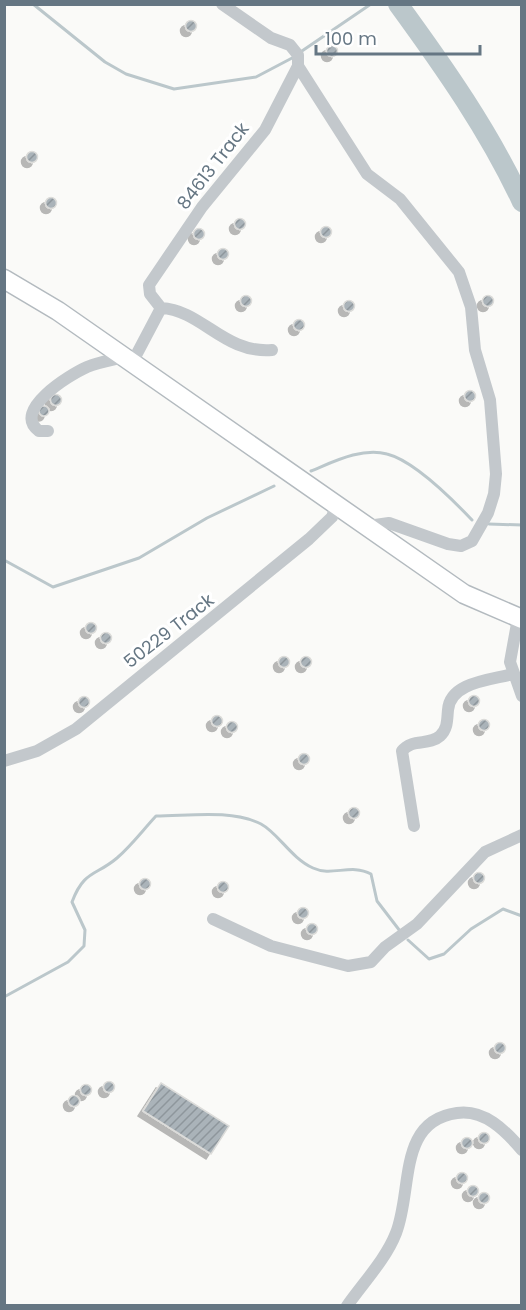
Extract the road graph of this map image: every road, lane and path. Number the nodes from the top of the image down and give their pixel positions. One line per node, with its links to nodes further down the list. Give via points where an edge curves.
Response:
1 (222, 4): 2 (street, via 271,38 290,45 298,55)
2 (298, 66): 4 (street, 84613 Track, via 265,130 202,207 149,285 150,294); 9 (street, via 367,174 400,200 459,272 471,307 475,350 490,399 494,494 472,541 461,546 389,524)
3 (4, 279): 6 (street)
4 (161, 308): 5 (street, via 183,312 245,348); 6 (street)
5 (272, 350)
6 (128, 360): 7 (street, via 89,366 33,406 31,423 39,431); 8 (street)
7 (48, 431)
8 (337, 504): 9 (street); 13 (street, 50229 Track, via 332,517 309,539 76,729 38,751)
9 (368, 526): 10 (street, via 464,594)
10 (520, 619): 11 (street, via 510,650)
11 (513, 674): 12 (street); 14 (street, via 459,690 448,702 442,735 411,744 402,751)
12 (522, 696)
13 (4, 762)
14 (414, 826)
15 (522, 836): 16 (street, via 485,852 417,924 371,962 348,966 282,949)
16 (213, 920)
17 (522, 1150): 18 (street, via 507,1132 477,1114 461,1112 434,1119 418,1135 395,1235)
18 (347, 1305)

